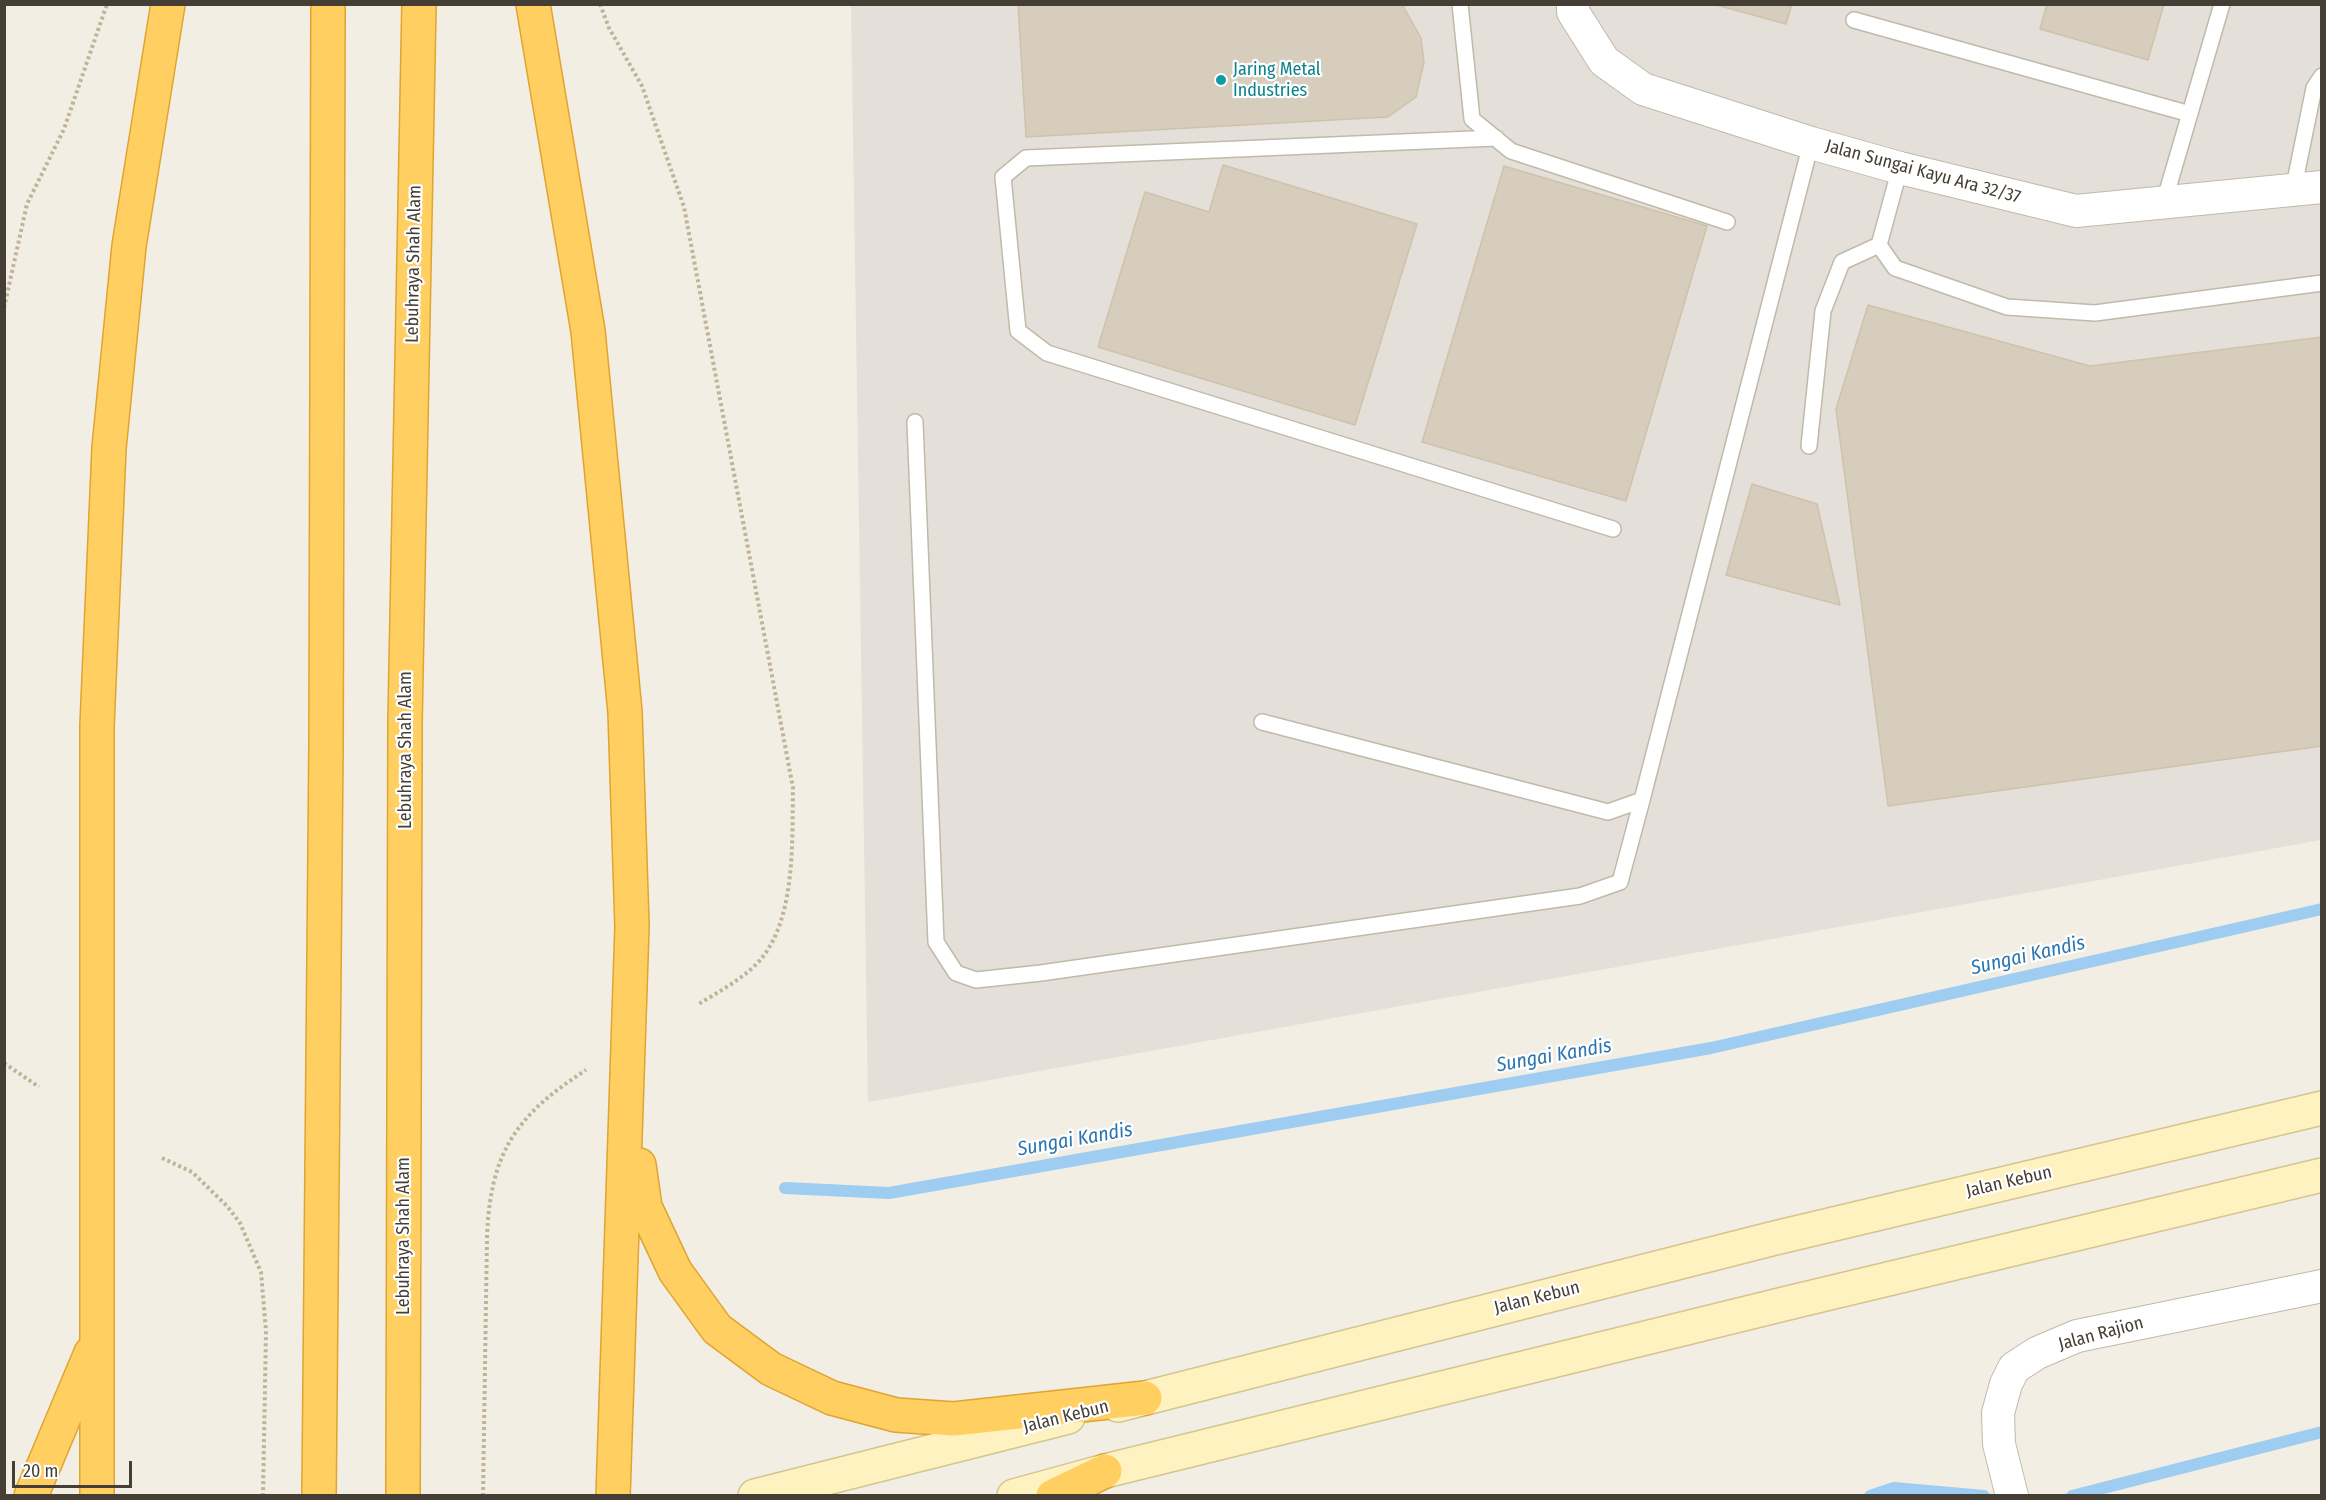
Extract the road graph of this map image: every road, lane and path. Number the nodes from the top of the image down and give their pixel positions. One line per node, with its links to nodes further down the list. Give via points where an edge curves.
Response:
1 (107, 4): 21 (path, via 64,129 27,204)
2 (168, 4): 36 (highway, via 129,246 109,448 97,726)
3 (328, 4): 42 (highway)
4 (419, 4): 43 (highway, Lebuhraya Shah Alam, via 405,722)
5 (533, 4): 31 (highway, via 588,331 625,712 631,914)
6 (600, 4): 27 (path, via 642,86 684,207 793,788 792,859 775,938 760,960)
7 (1460, 4): 13 (lane, via 1472,118)
8 (1573, 4): 14 (street, Jalan Sungai Kayu Ara 32/37, via 1604,61 1643,89)
9 (2222, 4): 12 (lane)
10 (1854, 20): 12 (lane)
11 (2322, 76): 16 (lane, via 2314,88)
12 (2190, 114): 17 (lane)
13 (1496, 138): 18 (lane, via 1511,151); 24 (lane, via 1026,158 1003,177 1018,332 1047,353)
14 (1811, 143): 15 (street, Jalan Sungai Kayu Ara 32/37); 26 (lane)
15 (1900, 168): 17 (street, Jalan Sungai Kayu Ara 32/37, via 2076,211); 19 (lane)
16 (2307, 189): 17 (street, Jalan Sungai Kayu Ara 32/37)
17 (2164, 202)
18 (1727, 222)
19 (1879, 245): 20 (lane, via 1895,268 2007,307 2095,313); 23 (lane, via 1842,262 1823,311)
20 (2322, 283)
21 (4, 308)
22 (915, 422): 26 (lane, via 936,942 956,973 976,980 1041,972 1580,896 1620,882)
23 (1809, 446)
24 (1613, 529)
25 (1262, 722): 26 (lane, via 1608,812)
26 (1642, 800)
27 (697, 1005)
28 (4, 1063): 30 (path)
29 (586, 1070): 44 (path, via 532,1110 503,1153 493,1181 487,1237)
30 (39, 1087)
31 (628, 1092): 37 (highway, via 645,1207 675,1271 717,1329 771,1369 831,1398 896,1415 954,1419); 45 (highway)
32 (2322, 1108): 37 (main road, Jalan Kebun, via 1786,1235)
33 (162, 1158): 41 (path, via 192,1172 227,1206 240,1223 261,1272 266,1332)
34 (2322, 1175): 38 (main road)
35 (2322, 1286): 49 (street, Jalan Rajion, via 2077,1336 2014,1368 1998,1413 1999,1444)
36 (98, 1339): 39 (highway); 40 (highway)
37 (1145, 1398): 46 (main road, Jalan Kebun)
38 (1105, 1471): 47 (main road); 48 (highway)
39 (31, 1496)
40 (97, 1496)
41 (263, 1496)
42 (319, 1496)
43 (403, 1496)
44 (483, 1496)
45 (613, 1496)
46 (755, 1496)
47 (1014, 1496)
48 (1053, 1496)
49 (2012, 1496)

